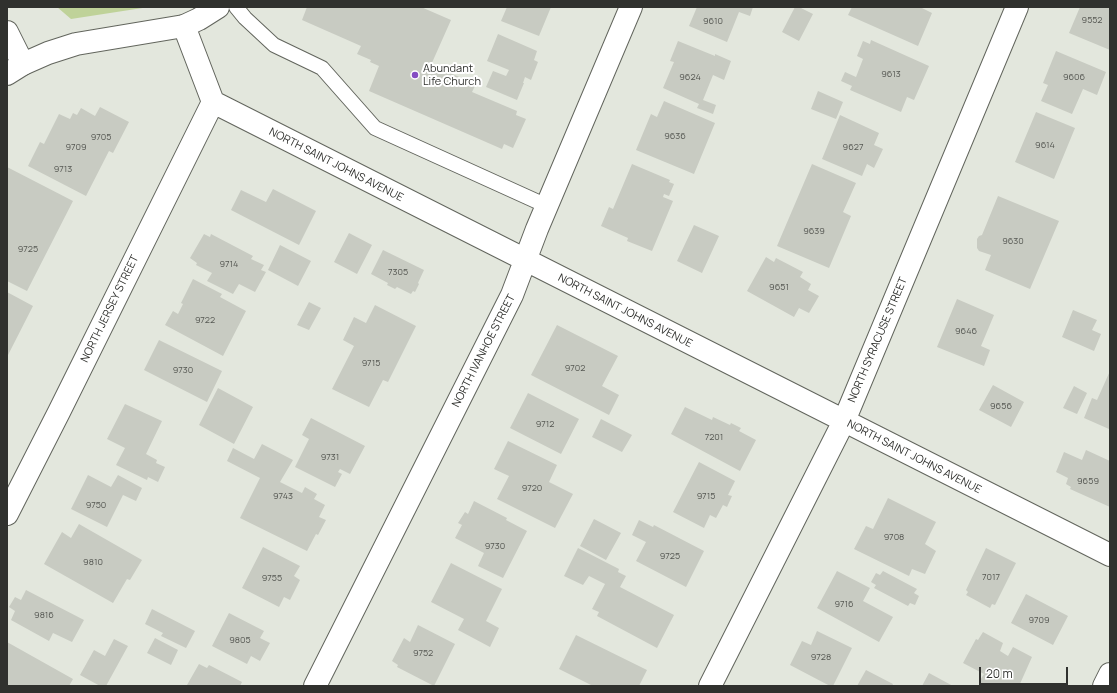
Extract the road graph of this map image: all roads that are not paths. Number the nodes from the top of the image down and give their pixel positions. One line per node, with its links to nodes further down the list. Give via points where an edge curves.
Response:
1 (218, 7): 5 (street)
2 (236, 7): 9 (lane, via 244,18 274,45 322,68 375,128)
3 (631, 7): 9 (street, NORTH IVANHOE STREET)
4 (1017, 7): 11 (street, NORTH SYRACUSE STREET)
5 (184, 26): 7 (street, via 76,44 48,53); 8 (street)
6 (7, 32): 7 (street)
7 (15, 69)
8 (213, 102): 10 (street, NORTH SAINT JOHNS AVENUE); 12 (street, NORTH JERSEY STREET)
9 (547, 206): 10 (street, NORTH IVANHOE STREET)
10 (526, 260): 11 (street, NORTH SAINT JOHNS AVENUE); 15 (street, NORTH IVANHOE STREET, via 512,295)
11 (844, 421): 13 (street, NORTH SAINT JOHNS AVENUE); 16 (street, NORTH SYRACUSE STREET)
12 (7, 514)
13 (1110, 555)
14 (1110, 674): 17 (street)
15 (315, 686)
16 (710, 686)
17 (1104, 686)

